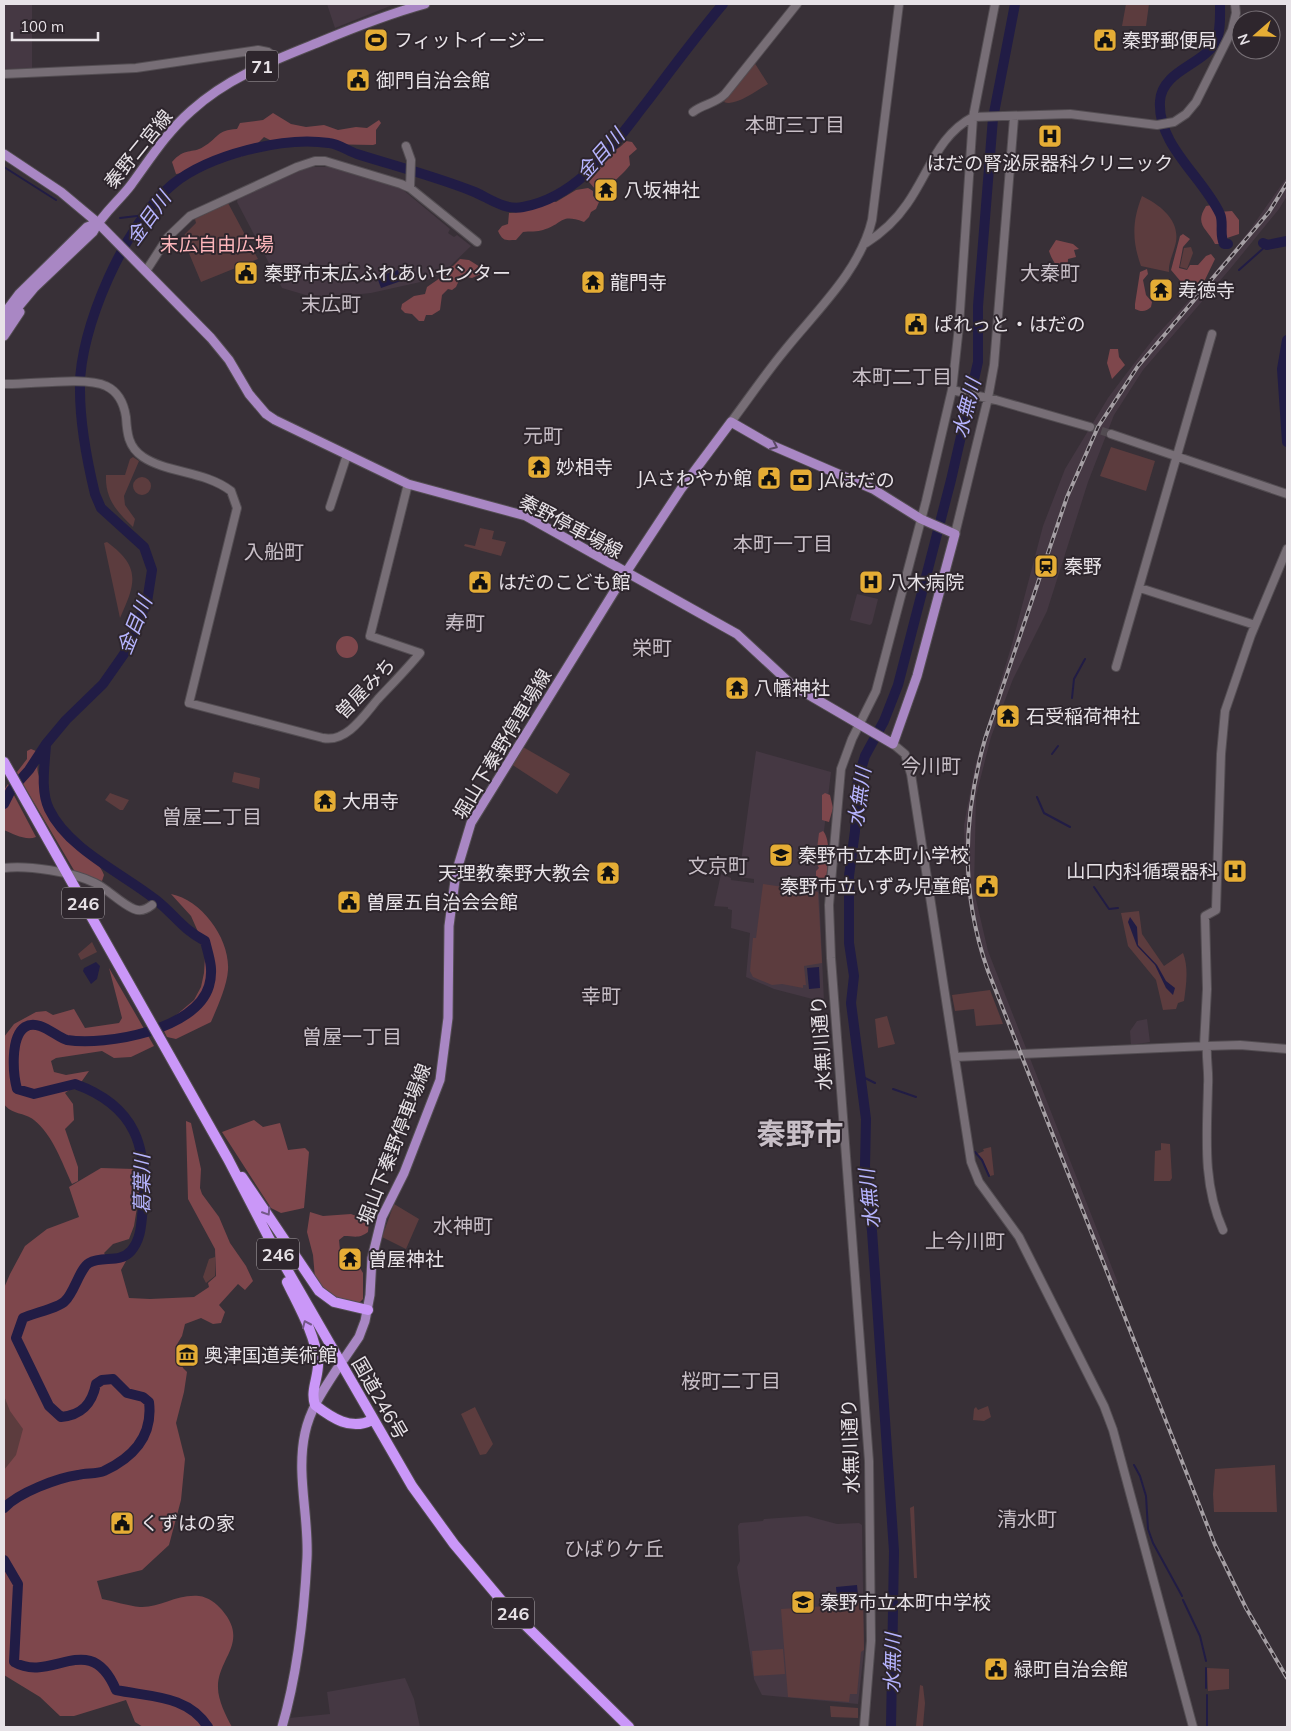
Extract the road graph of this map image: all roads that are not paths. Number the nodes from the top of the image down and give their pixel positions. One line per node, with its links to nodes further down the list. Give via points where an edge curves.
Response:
1 (424, 4): 6 (main road, 秦野二宮線 / 71, via 381,17)
2 (797, 4): 8 (street, via 719,100)
3 (899, 4): 16 (street, via 872,220)
4 (995, 4): 9 (street, 水無川通り)
5 (1235, 4): 10 (street, via 1232,30 1196,102 1186,114 1157,125 1070,114)
6 (278, 59): 7 (street, via 258,50 136,68); 14 (main road, 秦野二宮線 / 71, via 238,78 190,112 168,134 131,186)
7 (4, 74)
8 (693, 112)
9 (975, 117): 10 (street); 16 (street, via 950,133 907,204 882,233); 25 (street, 水無川通り)
10 (1012, 118): 26 (street, via 995,348)
11 (406, 146): 13 (street, via 411,158)
12 (4, 154): 14 (main road, 秦野停車場線, via 61,192)
13 (410, 187): 15 (street); 18 (street, via 338,163 308,163 190,216 168,237)
14 (98, 223): 17 (main road, 71); 18 (main road, 秦野停車場線); 19 (main road, 71, via 87,227 19,294)
15 (477, 242)
16 (866, 242): 27 (street, via 840,282)
17 (62, 262): 19 (main road, 71); 21 (main road, 71, via 57,273 25,305)
18 (146, 271): 30 (main road, 秦野停車場線, via 221,350 266,414 280,424)
19 (5, 319)
20 (1212, 334): 31 (street)
21 (4, 336)
22 (4, 379): 23 (street)
23 (22, 383): 24 (street); 32 (street, 曽屋みち, via 105,385 118,395 128,436 136,452 154,462 219,484 234,494 236,508 188,703 329,740 359,722 420,653 370,636)
24 (4, 384)
25 (954, 391): 26 (street); 35 (street, 水無川通り)
26 (985, 397): 28 (street); 36 (street)
27 (731, 422): 35 (main road, one-way to 35, via 771,445 873,489); 38 (main road, 堀山下秦野停車場線)
28 (1090, 427)
29 (1111, 434): 31 (street)
30 (347, 455): 32 (main road, 秦野停車場線); 34 (street)
31 (1178, 457): 33 (street); 39 (street)
32 (408, 484): 38 (main road, 秦野停車場線, via 526,516)
33 (1287, 494)
34 (330, 507)
35 (923, 520): 36 (main road); 42 (street, 水無川通り, via 876,691)
36 (953, 533): 43 (main road, via 917,676)
37 (1287, 549): 40 (street)
38 (625, 574): 42 (main road, 秦野停車場線, via 737,634 792,685); 54 (main road, 堀山下秦野停車場線, via 471,823 456,873 449,926 448,1018 440,1080 378,1230)
39 (1140, 588): 40 (street); 41 (street)
40 (1255, 625): 48 (street, via 1227,700 1222,734 1216,910 1205,916)
41 (1116, 666)
42 (862, 725): 43 (main road, 秦野停車場線); 61 (street, 水無川通り, via 852,739 841,769 829,905 869,1461 871,1641)
43 (891, 742): 50 (street, via 905,754 911,774)
44 (4, 762): 46 (highway, 246)
45 (4, 868): 46 (street, via 15,866)
46 (67, 874): 47 (street, via 95,883 134,909 148,909); 51 (highway, 国道246号 / 246)
47 (152, 905)
48 (1205, 1046): 49 (street); 50 (street); 52 (street, via 1209,1077 1206,1164 1211,1194)
49 (1287, 1049)
50 (955, 1057): 62 (street, via 974,1169 983,1188 1019,1236 1113,1430)
51 (228, 1159): 53 (highway, 国道246号 / 246); 54 (highway, one-way to 54, via 320,1291 334,1302)
52 (1223, 1230)
53 (270, 1240): 57 (highway, one-way to 53, via 312,1396 318,1364 316,1348); 58 (highway, 国道246号 / 246)
54 (368, 1310): 55 (main road, 堀山下秦野停車場線, via 359,1337)
55 (344, 1359)
56 (337, 1369): 57 (main road)
57 (315, 1405): 58 (highway, via 350,1425 360,1426); 59 (main road, via 305,1433 303,1452 307,1558 298,1664)
58 (372, 1420): 60 (highway, 国道246号 / 246, via 412,1486 469,1562 514,1614)
59 (282, 1727)
60 (629, 1727)
61 (864, 1727)
62 (1193, 1727)

